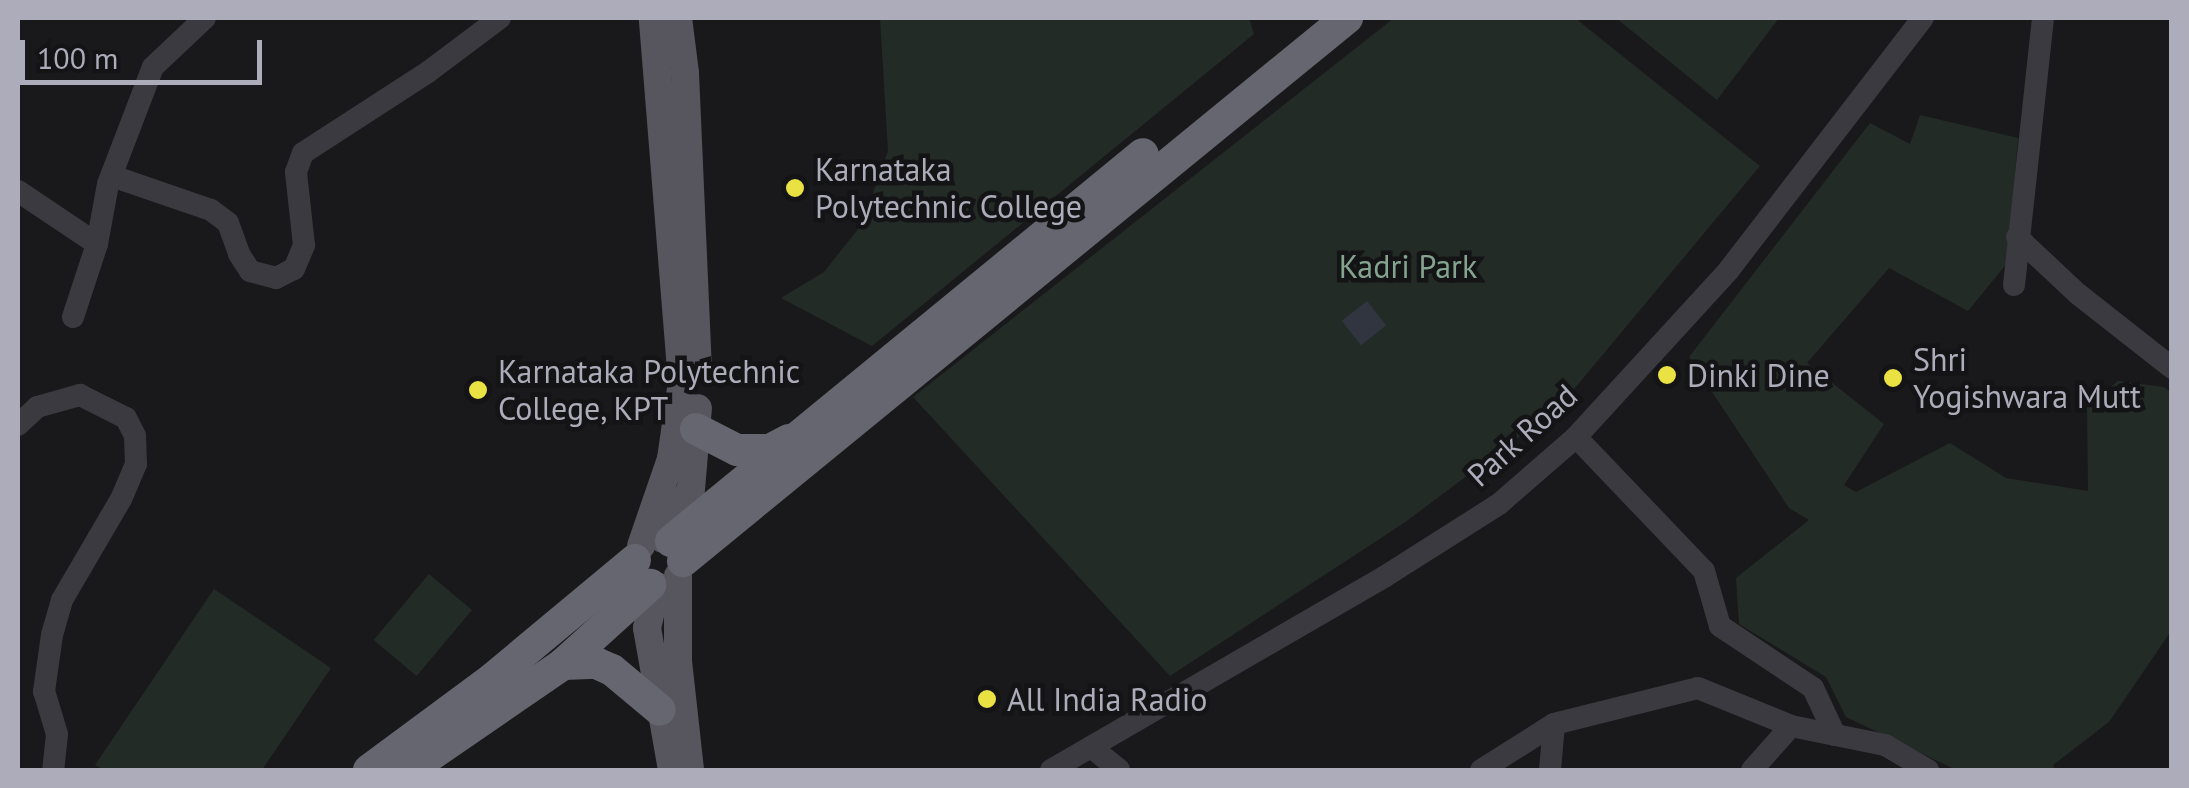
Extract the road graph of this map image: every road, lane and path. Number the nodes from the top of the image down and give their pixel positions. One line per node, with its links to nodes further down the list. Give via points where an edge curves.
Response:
1 (205, 18): 9 (street, via 153,67)
2 (500, 18): 9 (street, via 303,152 296,172 304,246 294,270 276,278 250,271 228,223 211,210)
3 (652, 18): 16 (main road)
4 (678, 18): 16 (main road, via 685,73)
5 (1312, 18): 19 (highway)
6 (1347, 18): 21 (highway)
7 (1923, 18): 20 (street, Park Road, via 1728,271)
8 (2043, 18): 11 (street)
9 (112, 176): 12 (street)
10 (18, 191): 12 (street)
11 (2018, 237): 13 (street); 15 (street)
12 (97, 244): 14 (street)
13 (2014, 286)
14 (73, 316)
15 (2172, 368)
16 (690, 393): 18 (main road); 21 (main road, via 671,459)
17 (18, 425): 28 (street, via 38,407 80,394 126,418 135,436 136,464 62,600 52,635 44,691 58,734)
18 (696, 429): 19 (highway, via 748,450 770,450); 21 (main road, via 691,489)
19 (805, 432): 21 (highway)
20 (1576, 437): 26 (street, via 1704,571 1720,626 1813,688); 27 (street, Park Road, via 1450,535)
21 (660, 562): 22 (highway); 23 (main road, via 647,628); 29 (highway); 32 (main road)
22 (563, 664): 23 (highway, via 612,670); 30 (highway)
23 (660, 710): 31 (main road)
24 (1554, 724): 25 (street, via 1698,688); 35 (street); 36 (street)
25 (1790, 726): 26 (street); 37 (street)
26 (1835, 736): 38 (street, via 1885,745)
27 (1091, 748): 33 (street, Park Road); 34 (street)
28 (53, 770)
29 (369, 770)
30 (409, 770)
31 (672, 770)
32 (690, 770)
33 (1052, 770)
34 (1120, 770)
35 (1481, 770)
36 (1550, 770)
37 (1752, 770)
38 (1928, 770)

